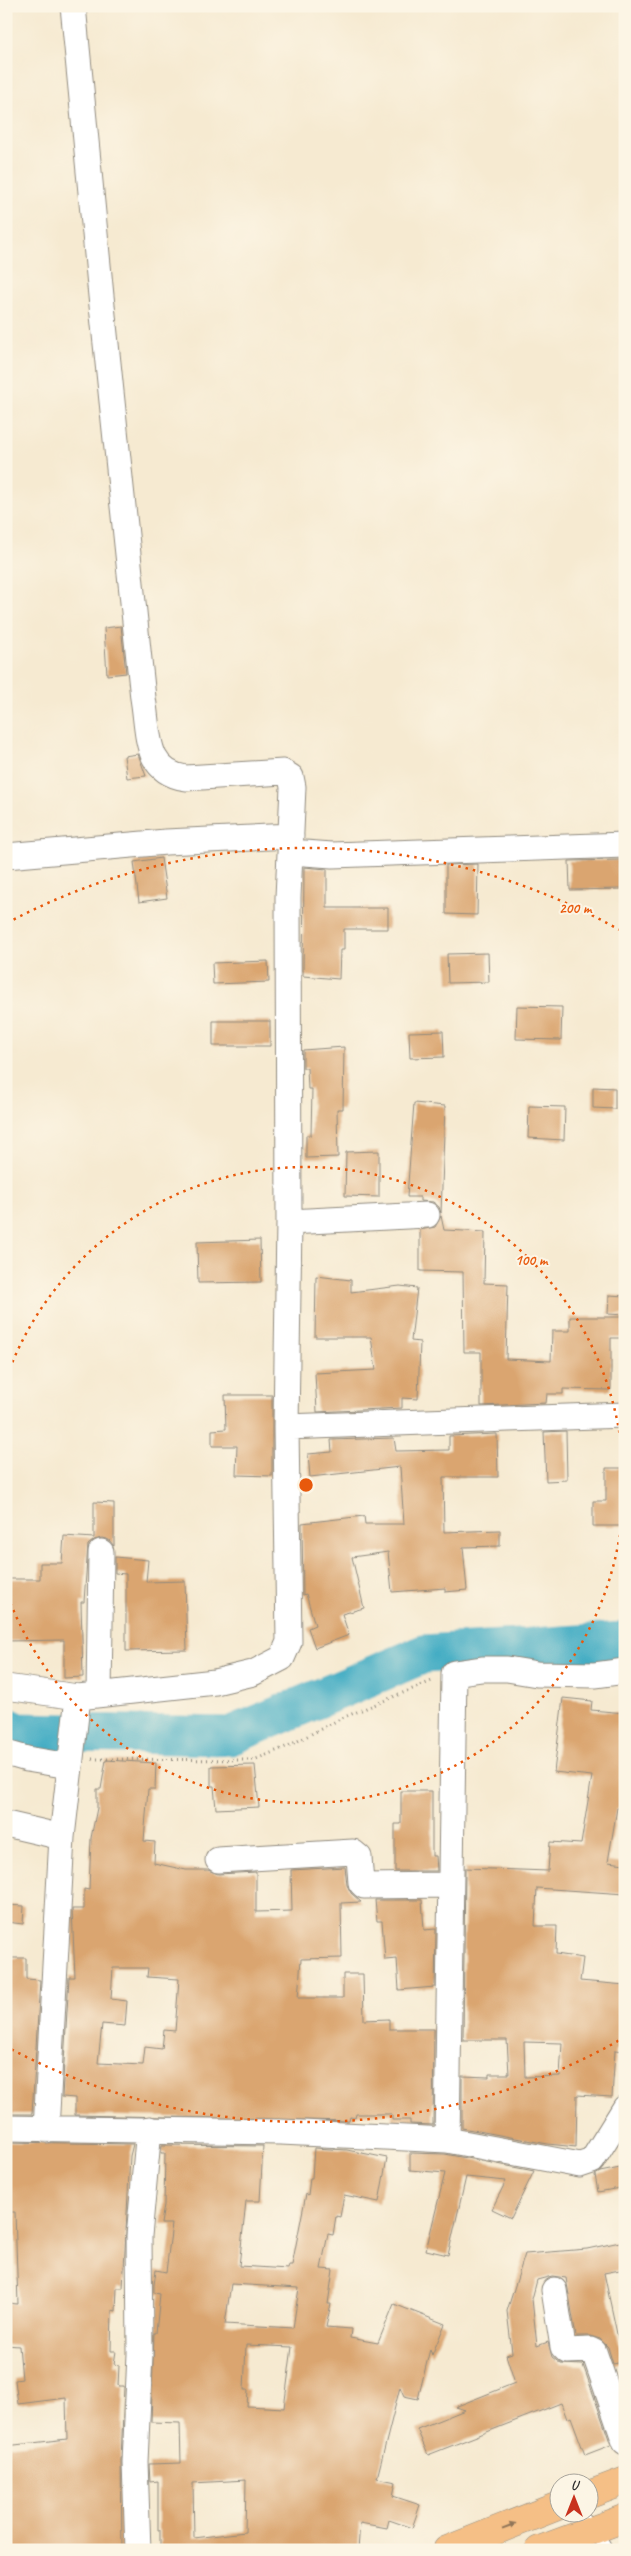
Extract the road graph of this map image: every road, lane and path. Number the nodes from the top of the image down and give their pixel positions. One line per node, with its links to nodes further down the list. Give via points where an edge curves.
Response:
1 (74, 6): 2 (street, via 141,678 153,756 162,770 186,778 287,774 293,786)
2 (291, 844): 3 (street, via 332,854); 4 (street, via 166,842); 6 (street, via 288,898)
3 (625, 845)
4 (6, 856)
5 (427, 1216): 6 (street)
6 (289, 1222): 8 (street)
7 (625, 1415): 8 (street)
8 (286, 1427): 13 (street, via 289,1642 285,1655 253,1673 215,1682)
9 (101, 1552): 13 (street)
10 (625, 1671): 11 (street, via 585,1675 482,1669)
11 (454, 1673): 15 (path, via 342,1718 254,1760); 19 (street)
12 (6, 1687): 13 (street)
13 (85, 1699): 15 (street)
14 (6, 1753): 15 (street, via 28,1759)
15 (70, 1759): 17 (street)
16 (6, 1824): 17 (street)
17 (62, 1837): 23 (street)
18 (218, 1860): 19 (street, via 353,1852 359,1857 364,1886)
19 (450, 1885): 24 (street)
20 (625, 2108): 24 (street, via 596,2155 585,2164)
21 (6, 2128): 23 (street)
22 (149, 2129): 23 (street); 24 (street); 32 (street, via 139,2236 140,2354 135,2462)
23 (46, 2130)
24 (447, 2140)
25 (554, 2290): 26 (street, via 562,2347 567,2352 594,2352)
26 (625, 2442)
27 (625, 2481): 28 (highway)
28 (598, 2491)
29 (548, 2510): 33 (highway, one-way to 29)
30 (625, 2518): 31 (highway)
31 (594, 2531): 34 (highway)
32 (138, 2550)
33 (447, 2550)
34 (539, 2550)

